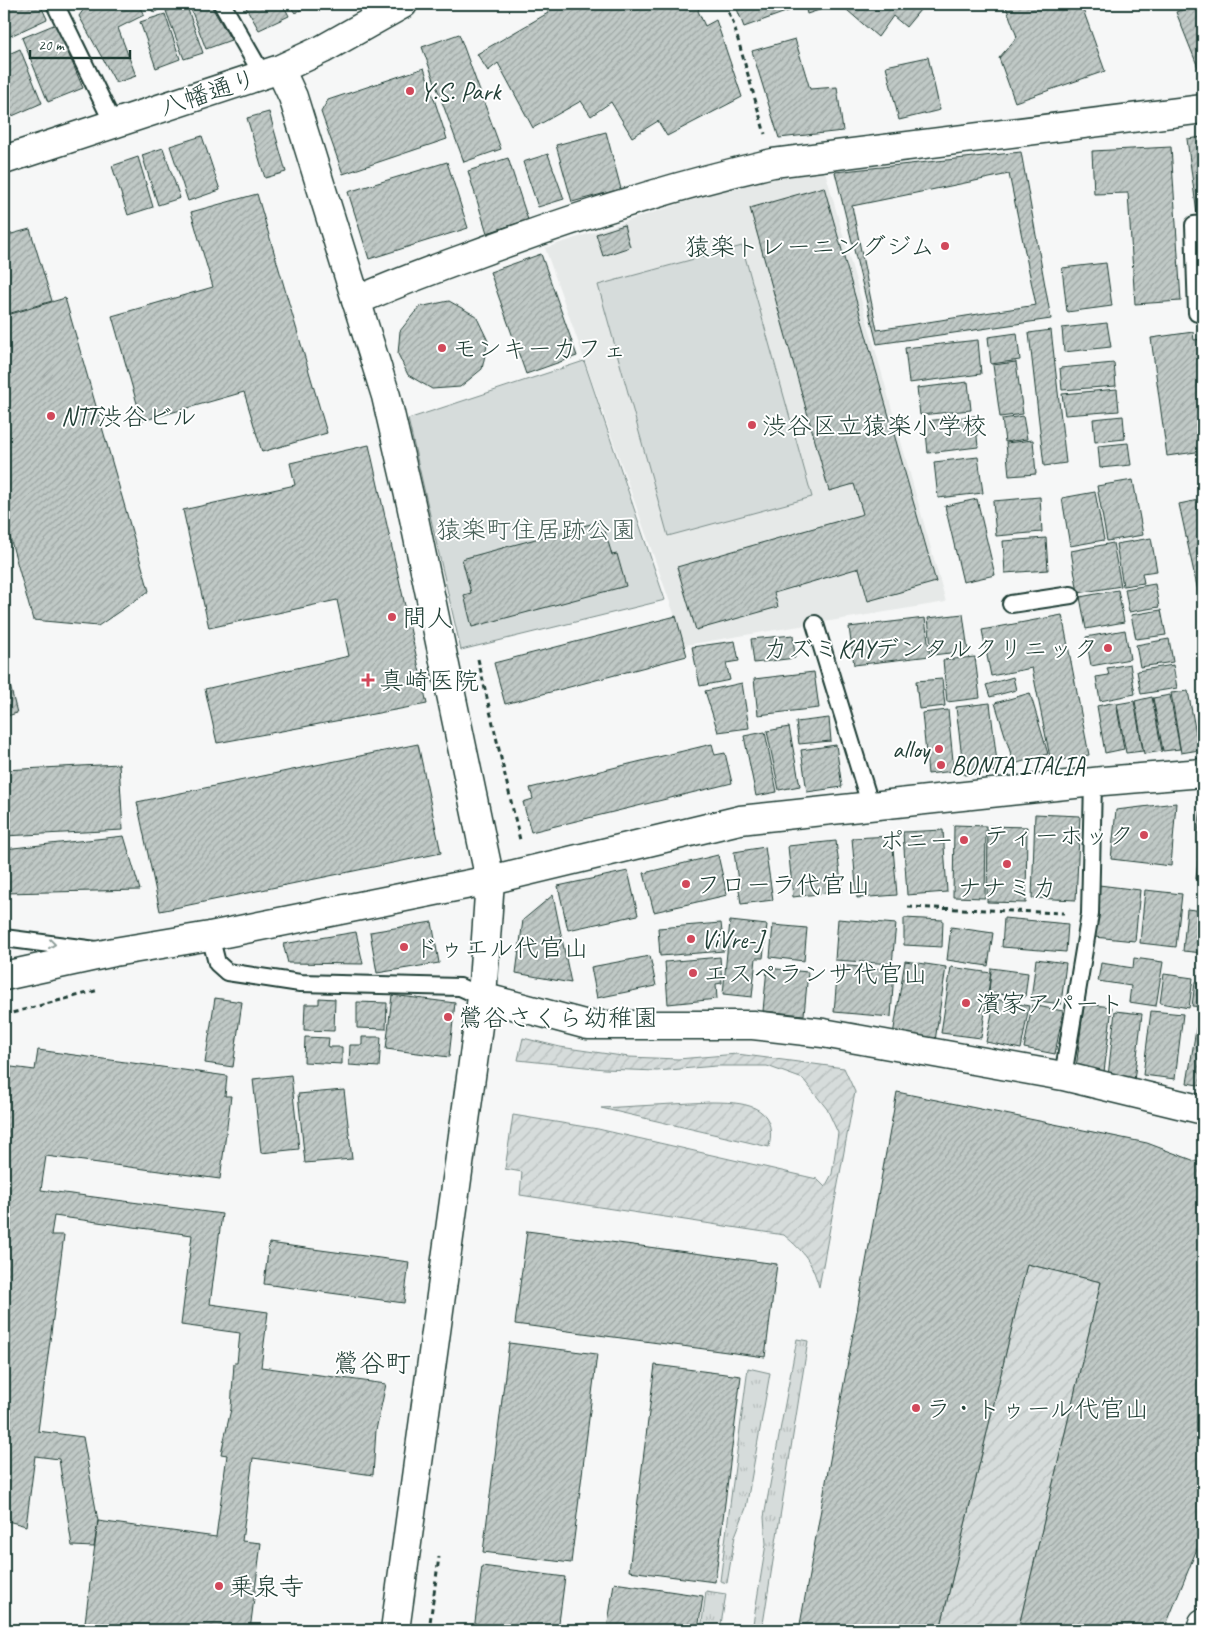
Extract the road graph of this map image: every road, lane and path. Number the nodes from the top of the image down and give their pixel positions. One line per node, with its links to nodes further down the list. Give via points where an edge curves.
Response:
1 (56, 4): 7 (lane)
2 (222, 4): 5 (lane)
3 (403, 4): 5 (street, 八幡通り, via 323,49)
4 (724, 4): 9 (path, via 732,19)
5 (271, 71): 7 (street, 八幡通り); 11 (street, via 293,97)
6 (1203, 109): 9 (street)
7 (113, 123): 8 (street, 八幡通り)
8 (4, 160)
9 (773, 163): 11 (street, via 626,202 533,232)
10 (1203, 224): 12 (lane, via 1194,225)
11 (356, 301): 19 (street, via 386,396 407,486)
12 (1197, 312)
13 (1070, 595): 14 (lane)
14 (1011, 604)
15 (815, 624): 18 (lane)
16 (1203, 773): 17 (street)
17 (1094, 782): 18 (street); 21 (lane)
18 (871, 807): 19 (street, via 740,820)
19 (490, 880): 22 (street); 26 (street)
20 (908, 907): 21 (path)
21 (1090, 914): 27 (lane)
22 (210, 936): 24 (street); 26 (lane, via 217,963 227,972 300,983 460,987)
23 (4, 938): 24 (lane, one-way to 24)
24 (114, 952): 25 (street)
25 (4, 976)
26 (482, 997): 27 (street, via 588,1025 754,1025 823,1033); 30 (street)
27 (1062, 1076): 28 (street)
28 (1203, 1110)
29 (1203, 1623): 31 (street)
30 (395, 1630)
31 (1201, 1630)

